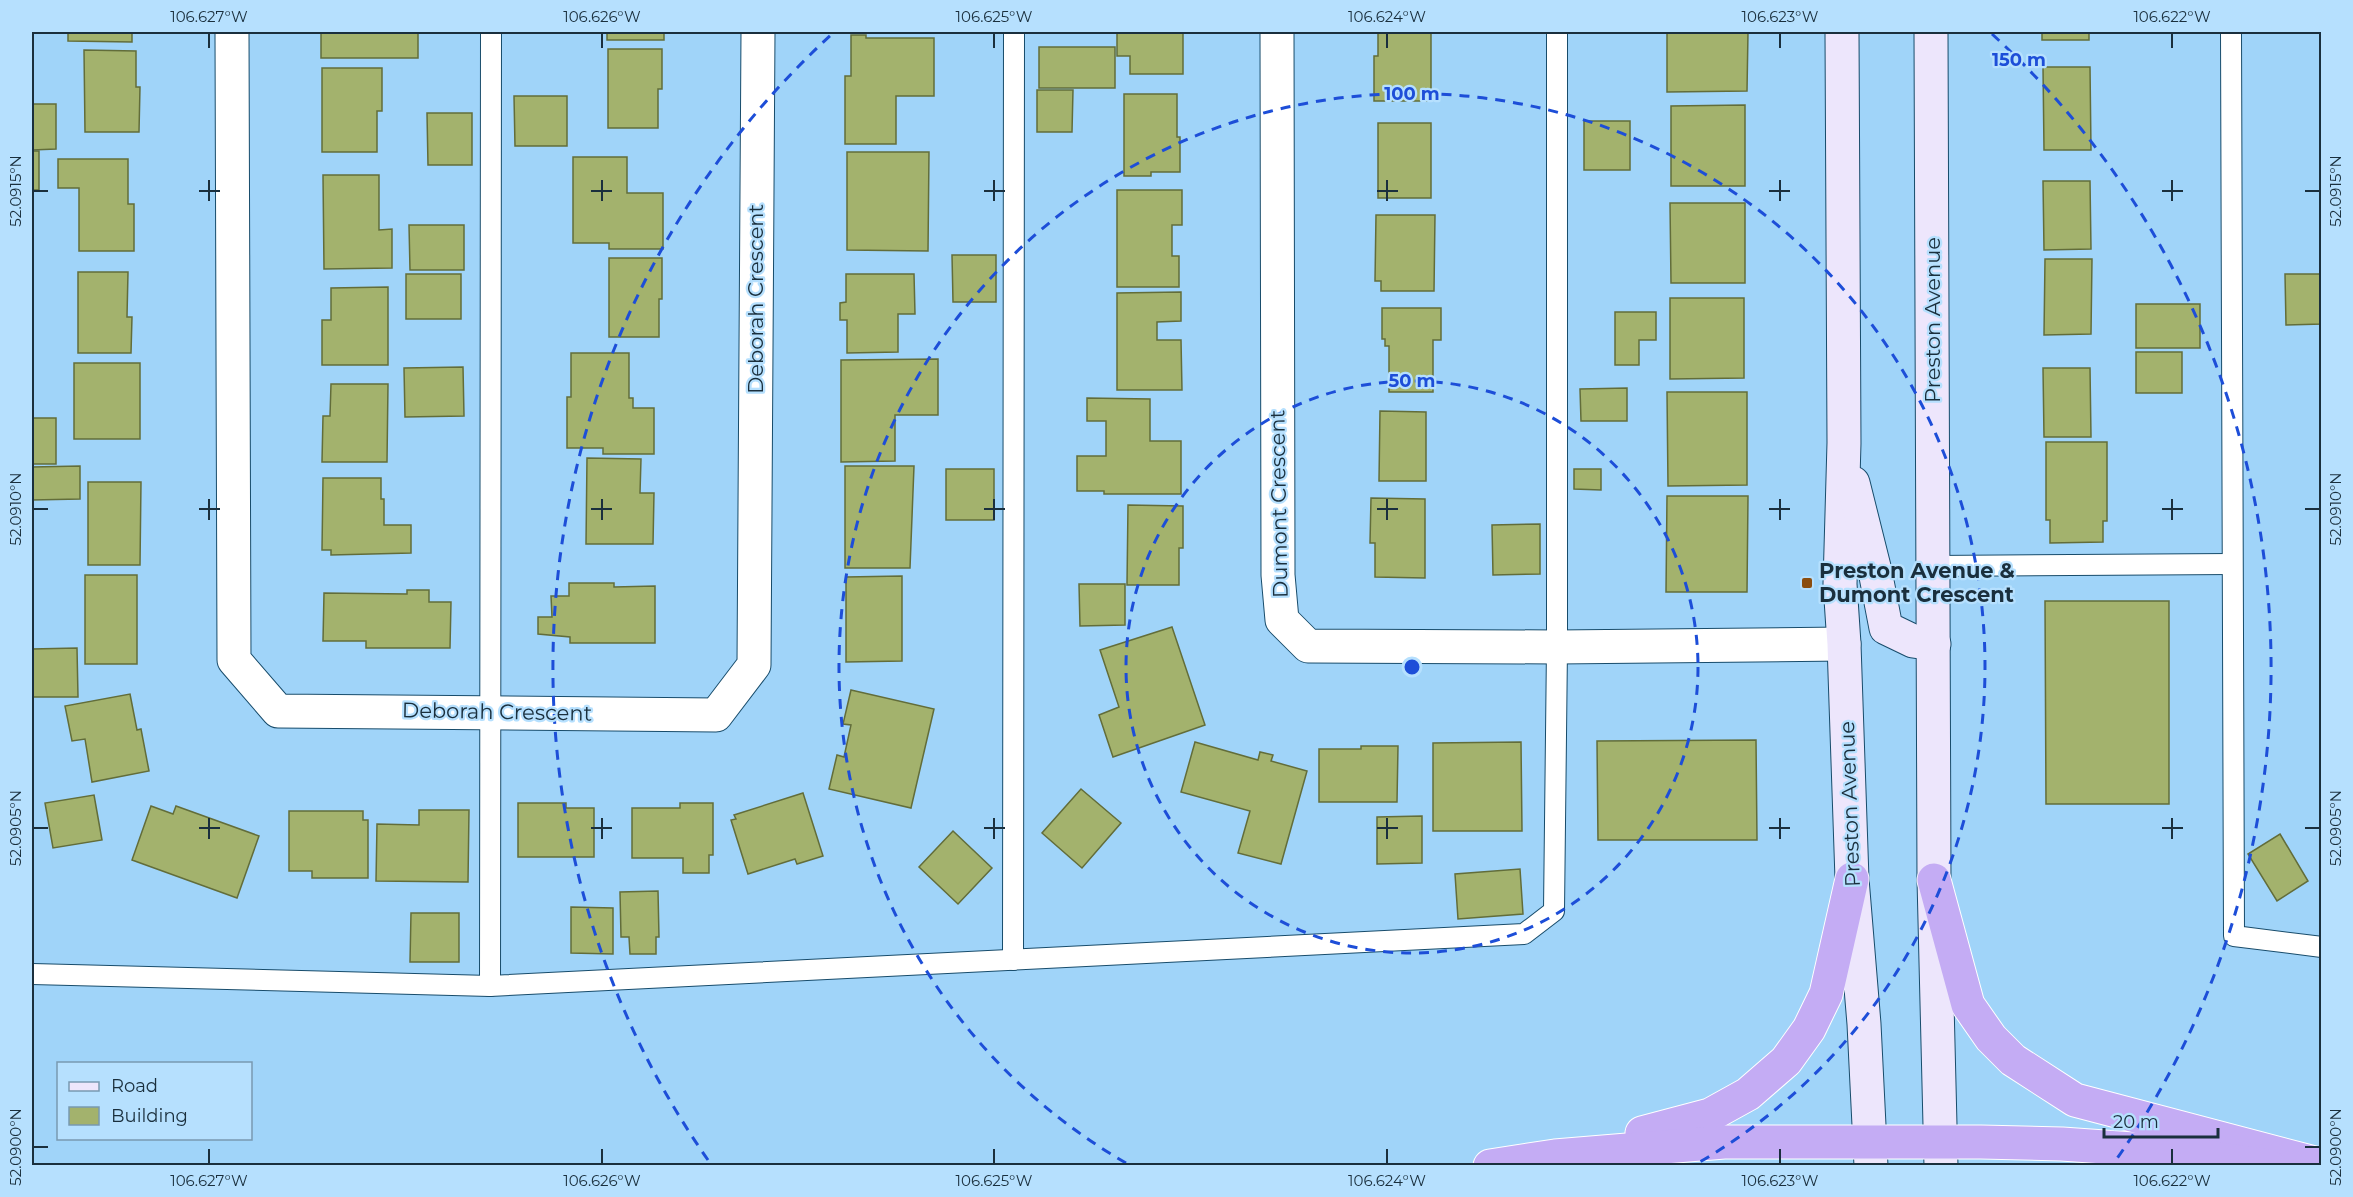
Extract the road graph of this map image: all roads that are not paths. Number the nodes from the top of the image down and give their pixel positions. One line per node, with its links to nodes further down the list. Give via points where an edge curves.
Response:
1 (232, 32): 16 (street, Deborah Crescent, via 234,660 278,711)
2 (491, 32): 16 (lane)
3 (758, 32): 16 (street, Deborah Crescent, via 754,665 716,715)
4 (1014, 32): 20 (lane)
5 (1277, 32): 15 (street, Dumont Crescent, via 1278,575 1282,620 1308,646)
6 (1557, 32): 15 (lane)
7 (1842, 32): 10 (main road, Preston Avenue)
8 (1931, 32): 12 (main road, Preston Avenue)
9 (2231, 32): 11 (lane)
10 (1844, 443): 13 (main road, Preston Avenue, via 1840,584); 14 (main road, Preston Avenue, via 1886,628 1913,641)
11 (2232, 564): 12 (lane); 19 (lane, via 2234,936)
12 (1934, 566): 14 (main road, Preston Avenue)
13 (1844, 644): 15 (street, Dumont Crescent); 17 (main road, Preston Avenue)
14 (1934, 644): 18 (main road, Preston Avenue)
15 (1557, 647): 20 (lane, via 1554,911 1524,934)
16 (490, 711): 22 (lane)
17 (1852, 879): 23 (main road, Preston Avenue); 25 (highway, via 1826,994 1809,1029 1786,1061 1748,1094 1710,1115)
18 (1934, 880): 24 (main road, Preston Avenue); 26 (highway, via 1968,1005 1991,1038 2013,1060 2075,1100)
19 (2322, 946)
20 (1013, 960): 22 (lane)
21 (32, 974): 22 (lane)
22 (490, 986)
23 (1871, 1154): 24 (highway); 25 (highway, via 1724,1142)
24 (1941, 1154): 28 (highway, via 2051,1144 2175,1152)
25 (1555, 1156): 27 (highway)
26 (2322, 1165)
27 (1491, 1166)
28 (2270, 1166)

